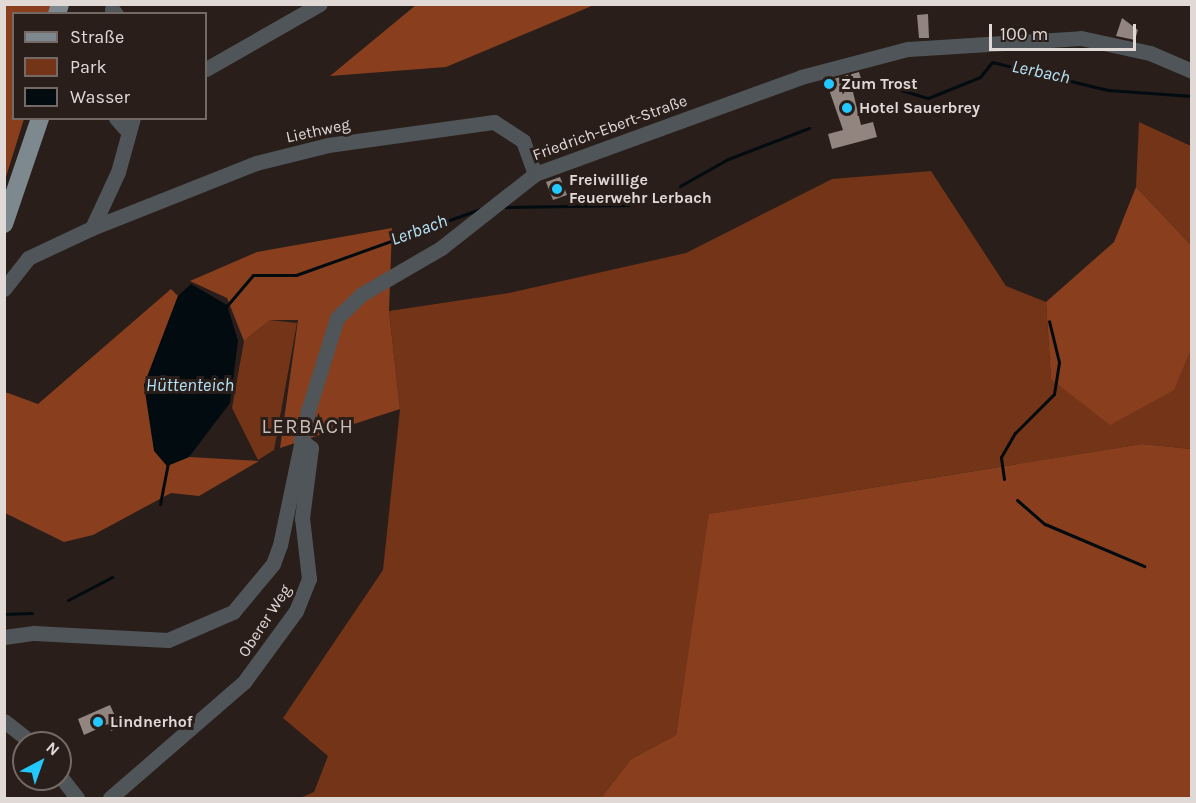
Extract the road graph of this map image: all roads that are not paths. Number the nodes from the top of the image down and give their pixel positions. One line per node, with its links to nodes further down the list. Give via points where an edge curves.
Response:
1 (320, 4): 2 (street)
2 (207, 68)
3 (1191, 71): 7 (street, Friedrich-Ebert-Straße, via 1150,53 1081,38 908,49 801,77)
4 (28, 120): 8 (main road)
5 (39, 120): 9 (main road)
6 (130, 125): 10 (street, via 118,171)
7 (535, 174): 10 (street, Liethweg, via 524,141 507,128 482,122 256,163); 12 (street, Friedrich-Ebert-Straße, via 441,248 346,306 327,338)
8 (4, 195)
9 (4, 224)
10 (92, 228): 11 (street, Liethweg, via 28,258)
11 (4, 289)
12 (301, 440): 13 (street, Friedrich-Ebert-Straße, via 276,556 233,612 168,640 34,633); 16 (street, Oberer Weg, via 311,448 302,518 310,575 296,612 244,682)
13 (4, 637)
14 (4, 721): 15 (street)
15 (17, 731)
16 (110, 798)

